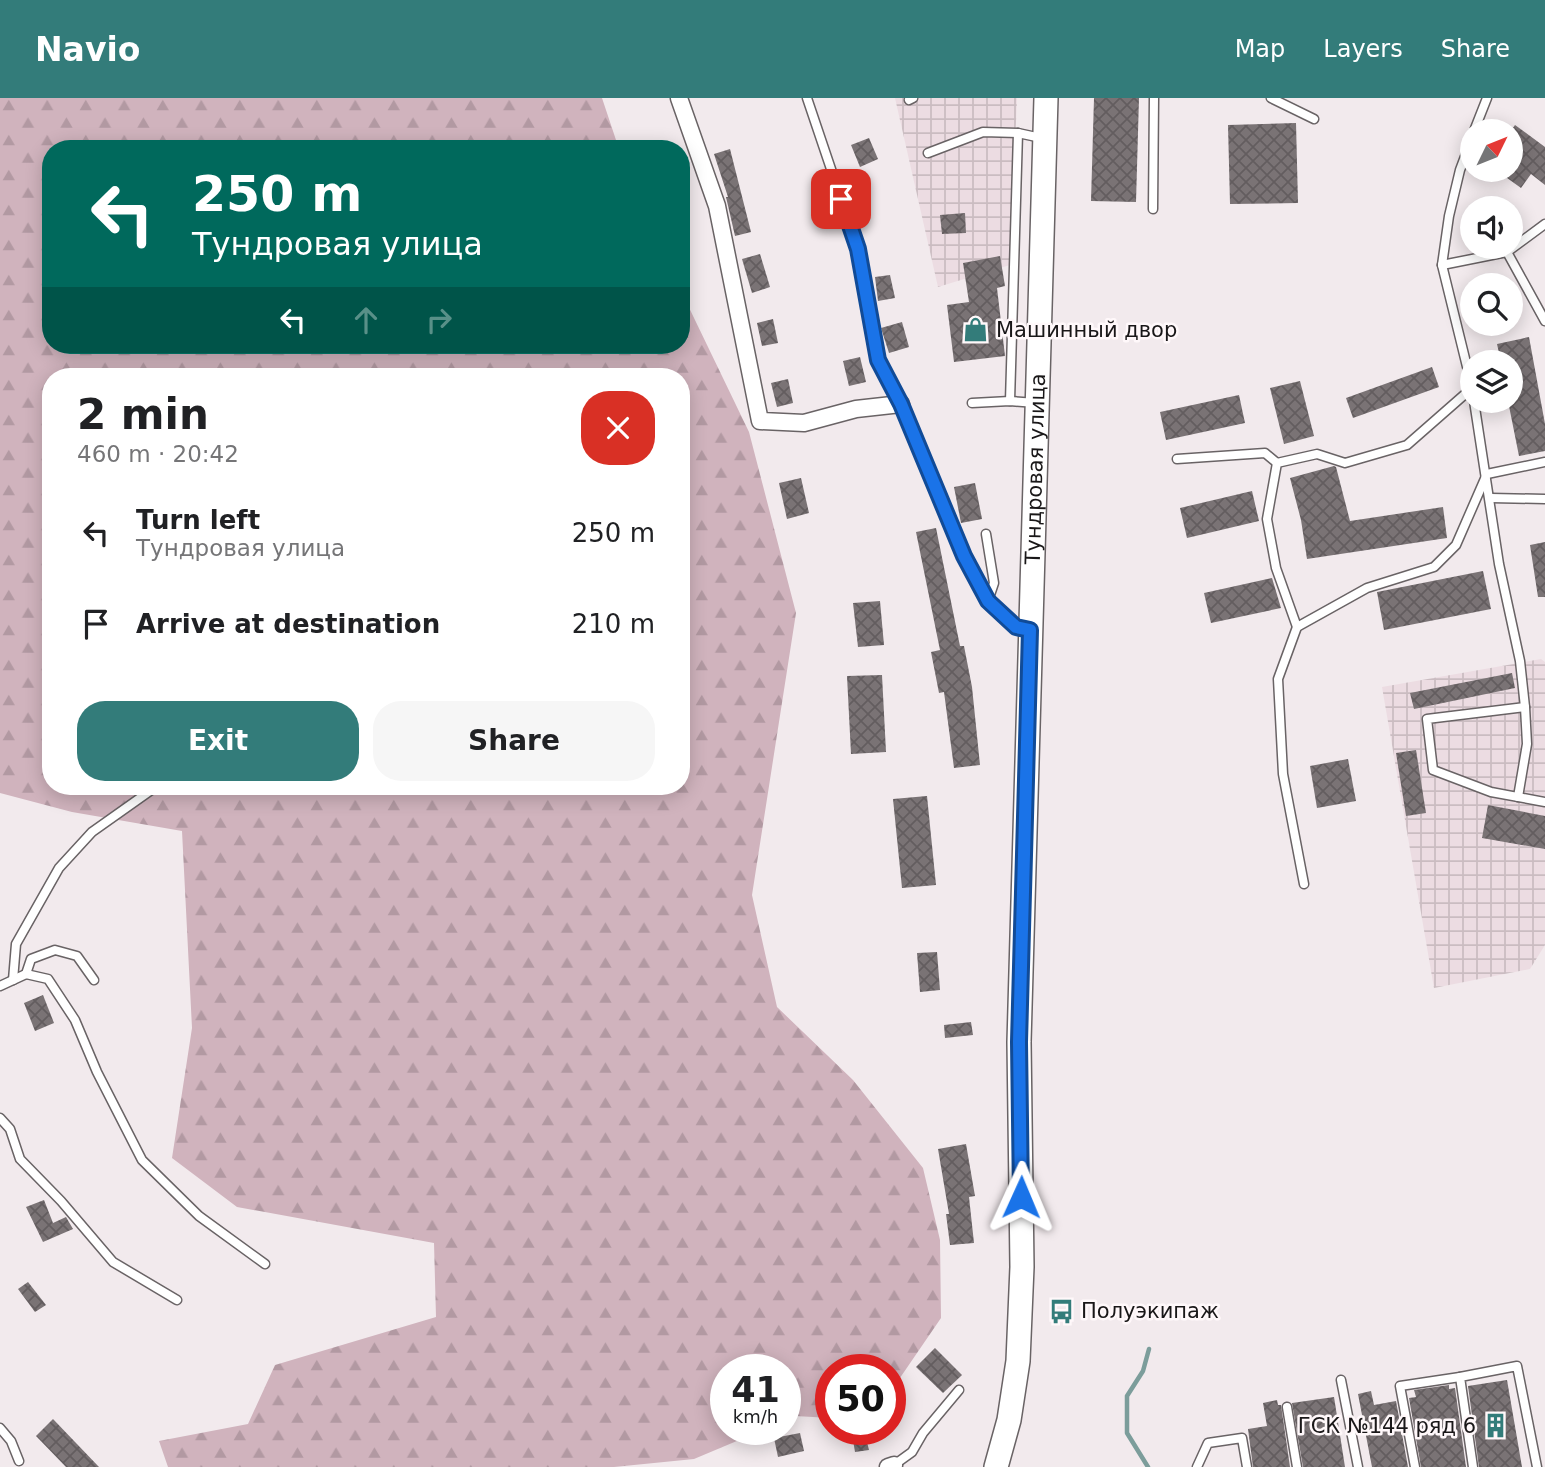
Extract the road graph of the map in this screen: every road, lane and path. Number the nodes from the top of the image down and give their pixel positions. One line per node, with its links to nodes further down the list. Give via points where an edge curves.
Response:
1 (679, 98): 25 (street, via 717,206 760,421 804,423 856,409)
2 (807, 98): 25 (lane, via 858,249 878,360)
3 (1046, 98): 10 (main road, Тундровая улица)
4 (1154, 98): 13 (lane)
5 (1272, 98): 7 (lane)
6 (1487, 98): 8 (lane)
7 (1314, 119)
8 (1479, 119)
9 (1018, 133): 10 (lane); 11 (lane, via 983,132); 22 (lane)
10 (1044, 138): 24 (main road, Тундровая улица)
11 (928, 153)
12 (1460, 175): 18 (lane)
13 (1153, 209)
14 (1545, 224): 15 (lane)
15 (1523, 240)
16 (1472, 259): 18 (lane)
17 (1511, 259): 19 (lane)
18 (1442, 265): 20 (lane)
19 (1545, 321)
20 (1463, 350)
21 (1460, 398): 29 (lane, via 1406,445 1345,463 1317,454)
22 (1010, 401): 23 (lane); 24 (lane)
23 (972, 403)
24 (1036, 403): 36 (main road, Тундровая улица)
25 (901, 404): 34 (lane, via 964,556)
26 (1476, 413): 30 (lane)
27 (1177, 459): 29 (lane, via 1265,453)
28 (1545, 462): 30 (lane)
29 (1277, 463): 35 (lane, via 1267,519 1276,568)
30 (1487, 474): 31 (lane); 35 (lane, via 1456,545 1434,567 1367,588)
31 (1491, 498): 32 (lane); 37 (lane)
32 (1545, 499)
33 (986, 534): 34 (lane, via 994,583)
34 (988, 601): 36 (lane, via 1016,627)
35 (1297, 627): 41 (lane, via 1278,679 1283,775)
36 (1030, 630): 56 (main road, Тундровая улица, via 1019,1042 1023,1267 1018,1361)
37 (1525, 707): 39 (lane, via 1527,744); 39 (lane, via 1427,719 1433,770)
38 (144, 795): 43 (lane, via 92,832 59,868 16,944)
39 (1518, 797): 40 (lane)
40 (1545, 802)
41 (1304, 884)
42 (26, 974): 43 (lane); 44 (lane, via 31,959 55,950 77,956); 47 (lane, via 48,979 75,1020 142,1160 198,1216)
43 (13, 980): 45 (lane)
44 (94, 980)
45 (0, 986)
46 (0, 1118): 48 (lane, via 10,1129 20,1159 113,1262)
47 (265, 1264)
48 (177, 1300)
49 (1460, 1377): 61 (lane, via 1401,1385); 62 (lane); 63 (lane, via 1517,1366)
50 (1340, 1380): 60 (lane)
51 (959, 1390): 55 (lane, via 912,1452)
52 (1287, 1407): 59 (lane)
53 (0, 1428): 54 (lane)
54 (19, 1461)
55 (891, 1466)
56 (996, 1467)
57 (1197, 1467): 58 (lane, via 1208,1443 1241,1438)
58 (1247, 1467)
59 (1297, 1467)
60 (1358, 1467)
61 (1415, 1467)
62 (1472, 1467)
63 (1537, 1467)

